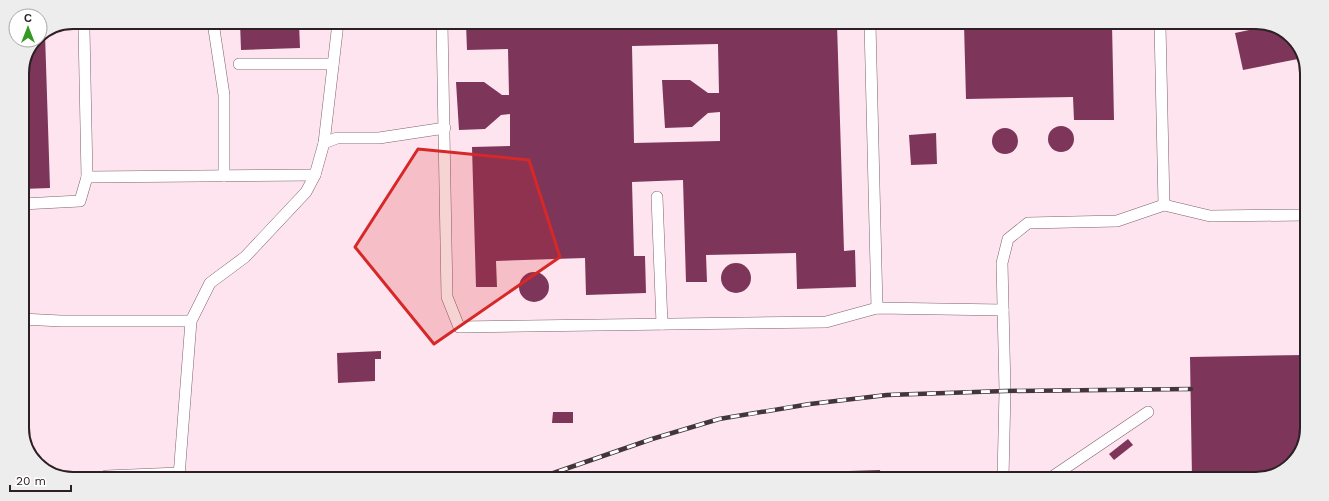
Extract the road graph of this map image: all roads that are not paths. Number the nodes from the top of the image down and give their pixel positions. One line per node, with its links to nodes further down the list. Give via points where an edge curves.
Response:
1 (84, 29): 13 (lane)
2 (214, 29): 12 (lane, via 224,95)
3 (337, 29): 8 (lane)
4 (442, 29): 9 (lane)
5 (870, 29): 18 (lane)
6 (1160, 29): 16 (lane)
7 (239, 64): 8 (lane)
8 (333, 64): 10 (lane)
9 (445, 128): 10 (lane, via 379,138 337,138); 22 (lane, via 447,297 459,327)
10 (324, 143): 11 (lane)
11 (315, 175): 12 (lane); 21 (lane, via 306,192 245,257 210,283)
12 (224, 176): 13 (lane)
13 (87, 177): 15 (lane, via 80,201)
14 (657, 197): 22 (lane)
15 (29, 204)
16 (1164, 205): 17 (lane, via 1210,216); 19 (lane, via 1117,221 1028,223 1008,240 1002,263)
17 (1300, 215)
18 (877, 308): 19 (lane); 22 (lane, via 826,322)
19 (1003, 310): 25 (lane, via 1006,391)
20 (29, 319): 21 (lane)
21 (191, 321): 24 (lane)
22 (662, 324)
23 (1148, 412): 26 (lane)
24 (179, 472)
25 (1003, 472)
26 (1058, 472)

